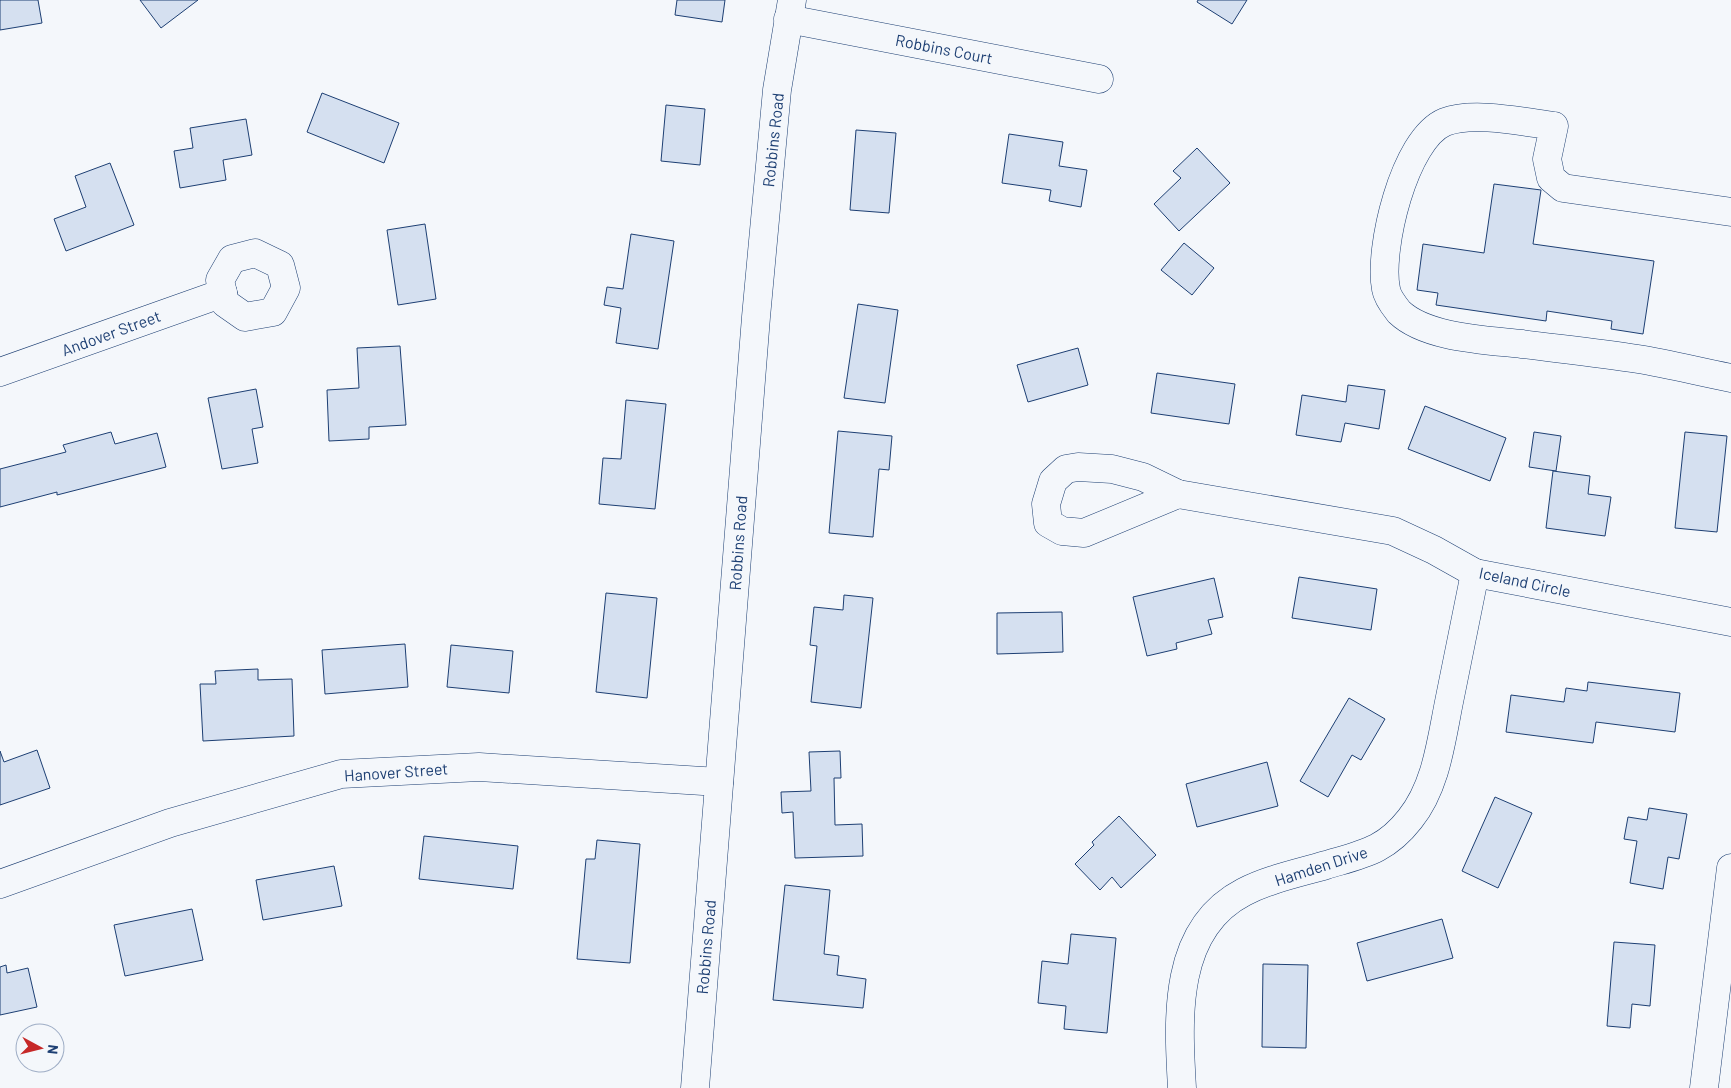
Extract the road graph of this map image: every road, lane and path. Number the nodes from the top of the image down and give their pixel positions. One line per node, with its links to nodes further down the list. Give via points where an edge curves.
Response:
1 (790, 9): 2 (street, Robbins Court); 10 (street, Robbins Road, via 777,90 756,317)
2 (1099, 79)
3 (1731, 212): 6 (street, via 1563,188 1551,178 1547,159 1554,126 1470,117 1444,122 1424,139 1405,174 1384,265 1386,292 1399,312 1421,326 1453,336 1640,359)
4 (223, 293): 5 (street, Andover Street)
5 (0, 372)
6 (1731, 378)
7 (1178, 494): 8 (street, Iceland Circle, via 1393,531)
8 (1475, 573): 9 (street, Iceland Circle); 14 (street, Hamden Drive, via 1438,756 1428,790 1411,818 1390,841 1367,853 1244,892 1213,915 1201,930 1188,961 1181,999)
9 (1731, 622)
10 (720, 782): 12 (street, Hanover Street, via 480,767 341,774 170,823); 13 (street, Robbins Road)
11 (1731, 868): 15 (street)
12 (0, 884)
13 (695, 1088)
14 (1182, 1088)
15 (1704, 1088)

